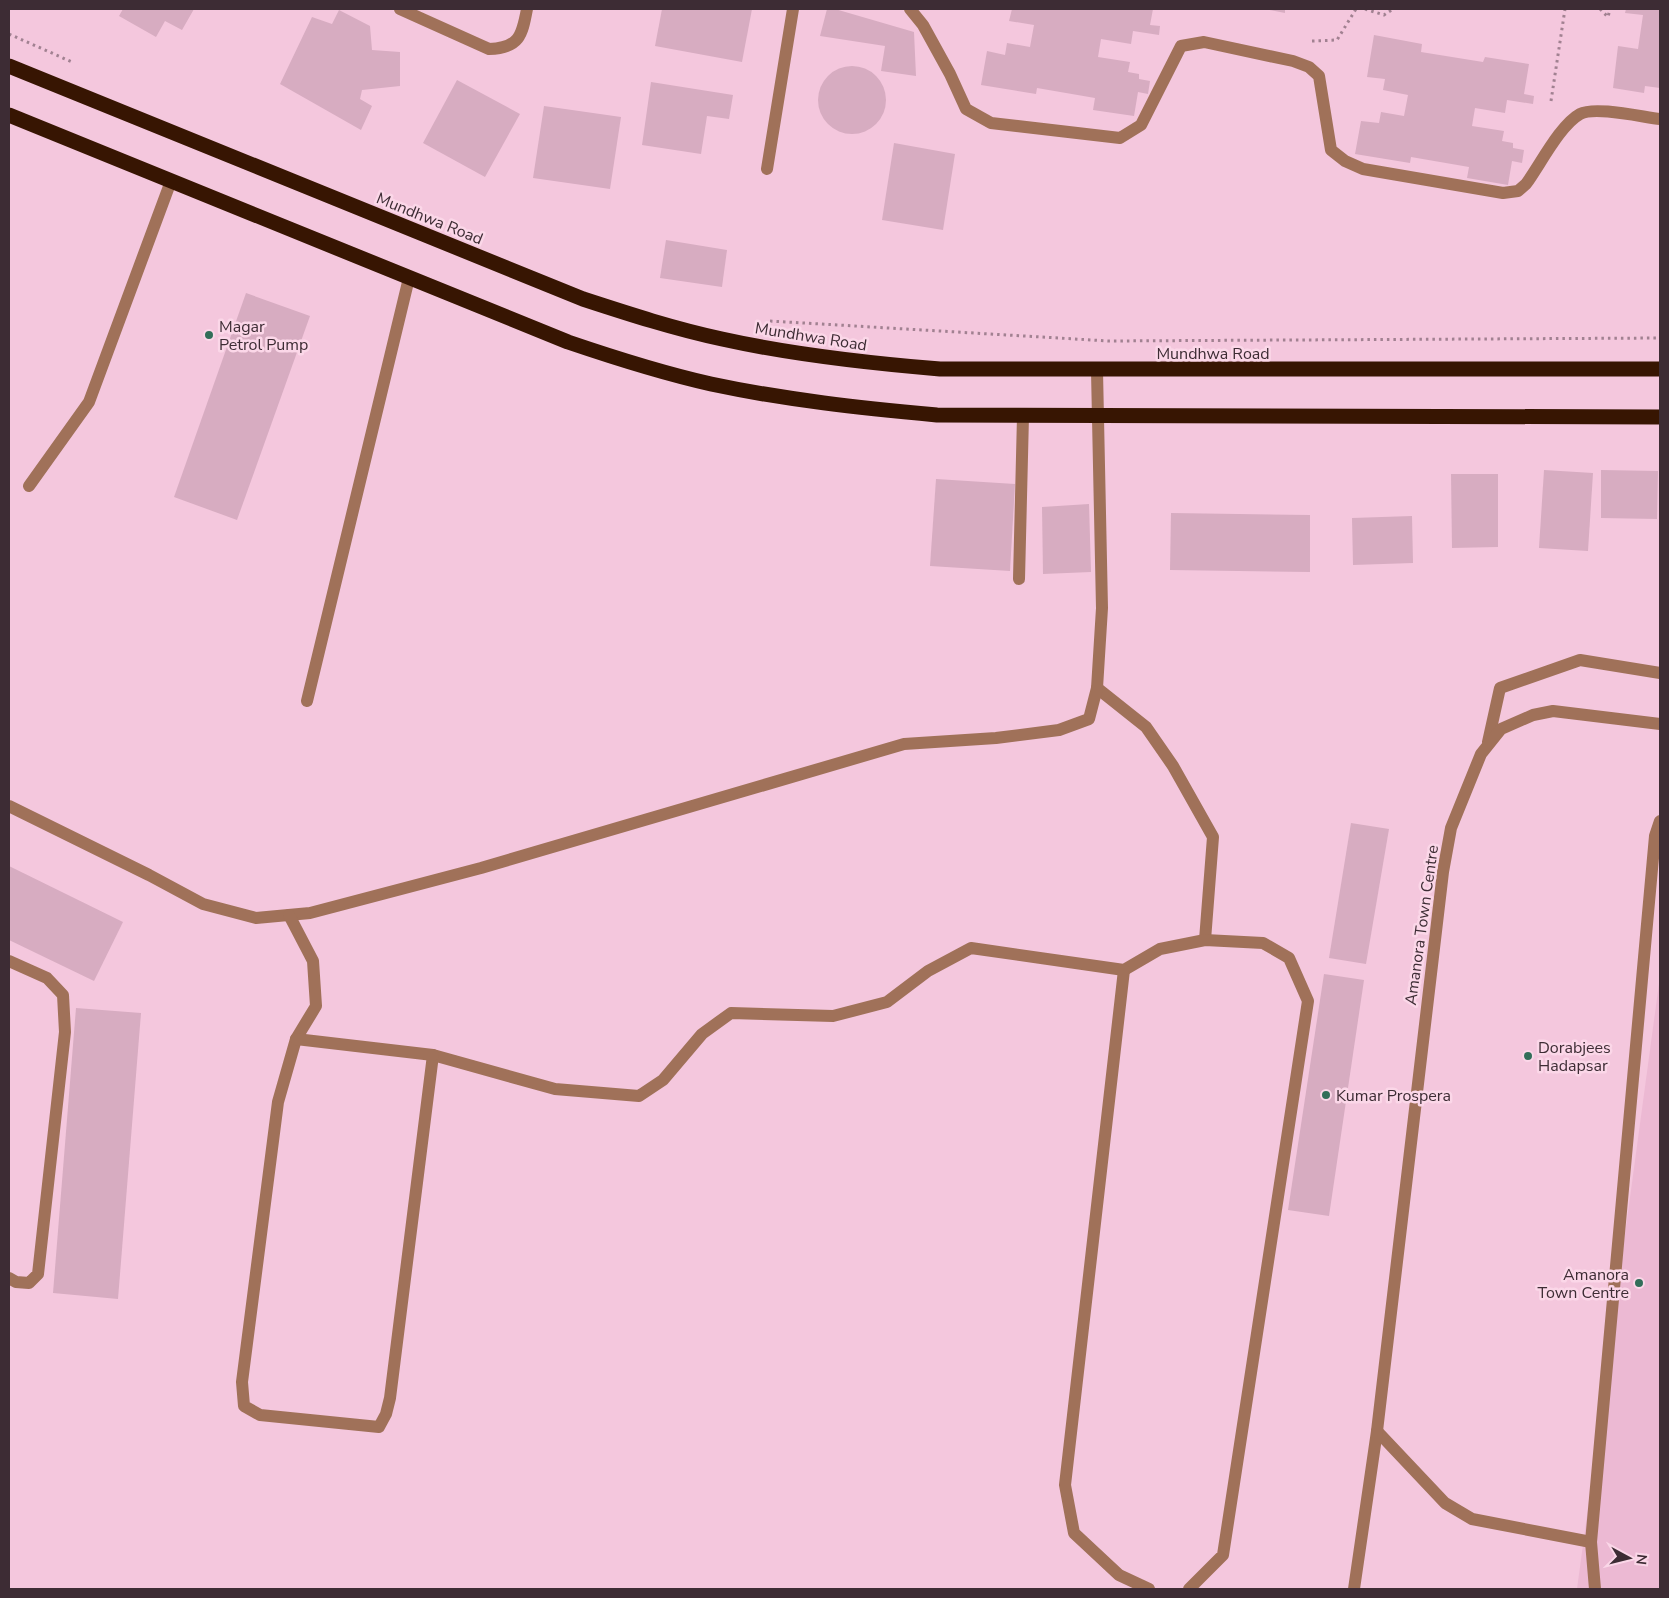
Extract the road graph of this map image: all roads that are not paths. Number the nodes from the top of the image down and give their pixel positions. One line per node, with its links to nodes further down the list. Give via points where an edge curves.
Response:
1 (400, 9): 2 (street, via 489,50 504,49 514,41 523,31)
2 (527, 9)
3 (793, 9): 8 (street)
4 (910, 9): 7 (street, via 923,25 966,109 991,122 1120,138 1141,125 1181,46 1204,42 1309,67 1319,76 1332,150 1345,161 1363,169 1503,193 1518,191 1526,184 1568,124 1581,113 1592,111)
5 (9, 66): 12 (highway, Mundhwa Road, via 583,299 650,321 777,350 862,362 940,369)
6 (9, 115): 9 (highway)
7 (1660, 119)
8 (767, 169)
9 (171, 181): 10 (highway); 16 (street, via 89,402)
10 (409, 278): 13 (highway, via 568,342 638,365 710,383 856,408); 20 (street)
11 (1660, 370): 12 (highway, Mundhwa Road)
12 (1097, 371): 14 (street)
13 (1023, 416): 14 (highway); 17 (street)
14 (1097, 416): 15 (highway); 19 (street, via 1102,608)
15 (1660, 417)
16 (29, 486)
17 (1019, 578)
18 (1660, 672): 22 (street, Amanora Town Centre, via 1580,660 1500,688)
19 (1097, 688): 25 (street, via 1089,719 1059,730 904,744 481,868 310,913); 26 (street, via 1146,728 1174,766 1213,837)
20 (307, 701)
21 (1660, 724): 22 (street, Amanora Town Centre, via 1553,711 1533,715 1501,729)
22 (1487, 747): 32 (street, Amanora Town Centre, via 1481,754 1451,828 1443,872)
23 (9, 806): 25 (street, via 203,904 256,918)
24 (1660, 821): 33 (street, via 1655,836)
25 (289, 915): 29 (street, via 313,961 316,1006)
26 (1205, 940): 28 (street, via 1160,949); 35 (street, via 1263,943 1289,958 1308,1001 1223,1556)
27 (9, 961): 31 (street, via 47,978 64,995 65,1032 38,1274 29,1283)
28 (1124, 970): 30 (street, via 971,948 928,971 887,1002 832,1016 731,1014 702,1034 663,1080 639,1096 554,1089); 34 (street, via 1065,1485 1074,1533 1119,1576)
29 (296, 1039): 30 (street); 30 (street, via 278,1102 242,1382 244,1406 260,1415 379,1426 386,1414)
30 (434, 1055)
31 (9, 1278)
32 (1377, 1431): 33 (street, via 1445,1503 1472,1519); 36 (street, Amanora Town Centre)
33 (1591, 1542): 37 (street)
34 (1149, 1589)
35 (1189, 1589)
36 (1354, 1589)
37 (1595, 1589)

